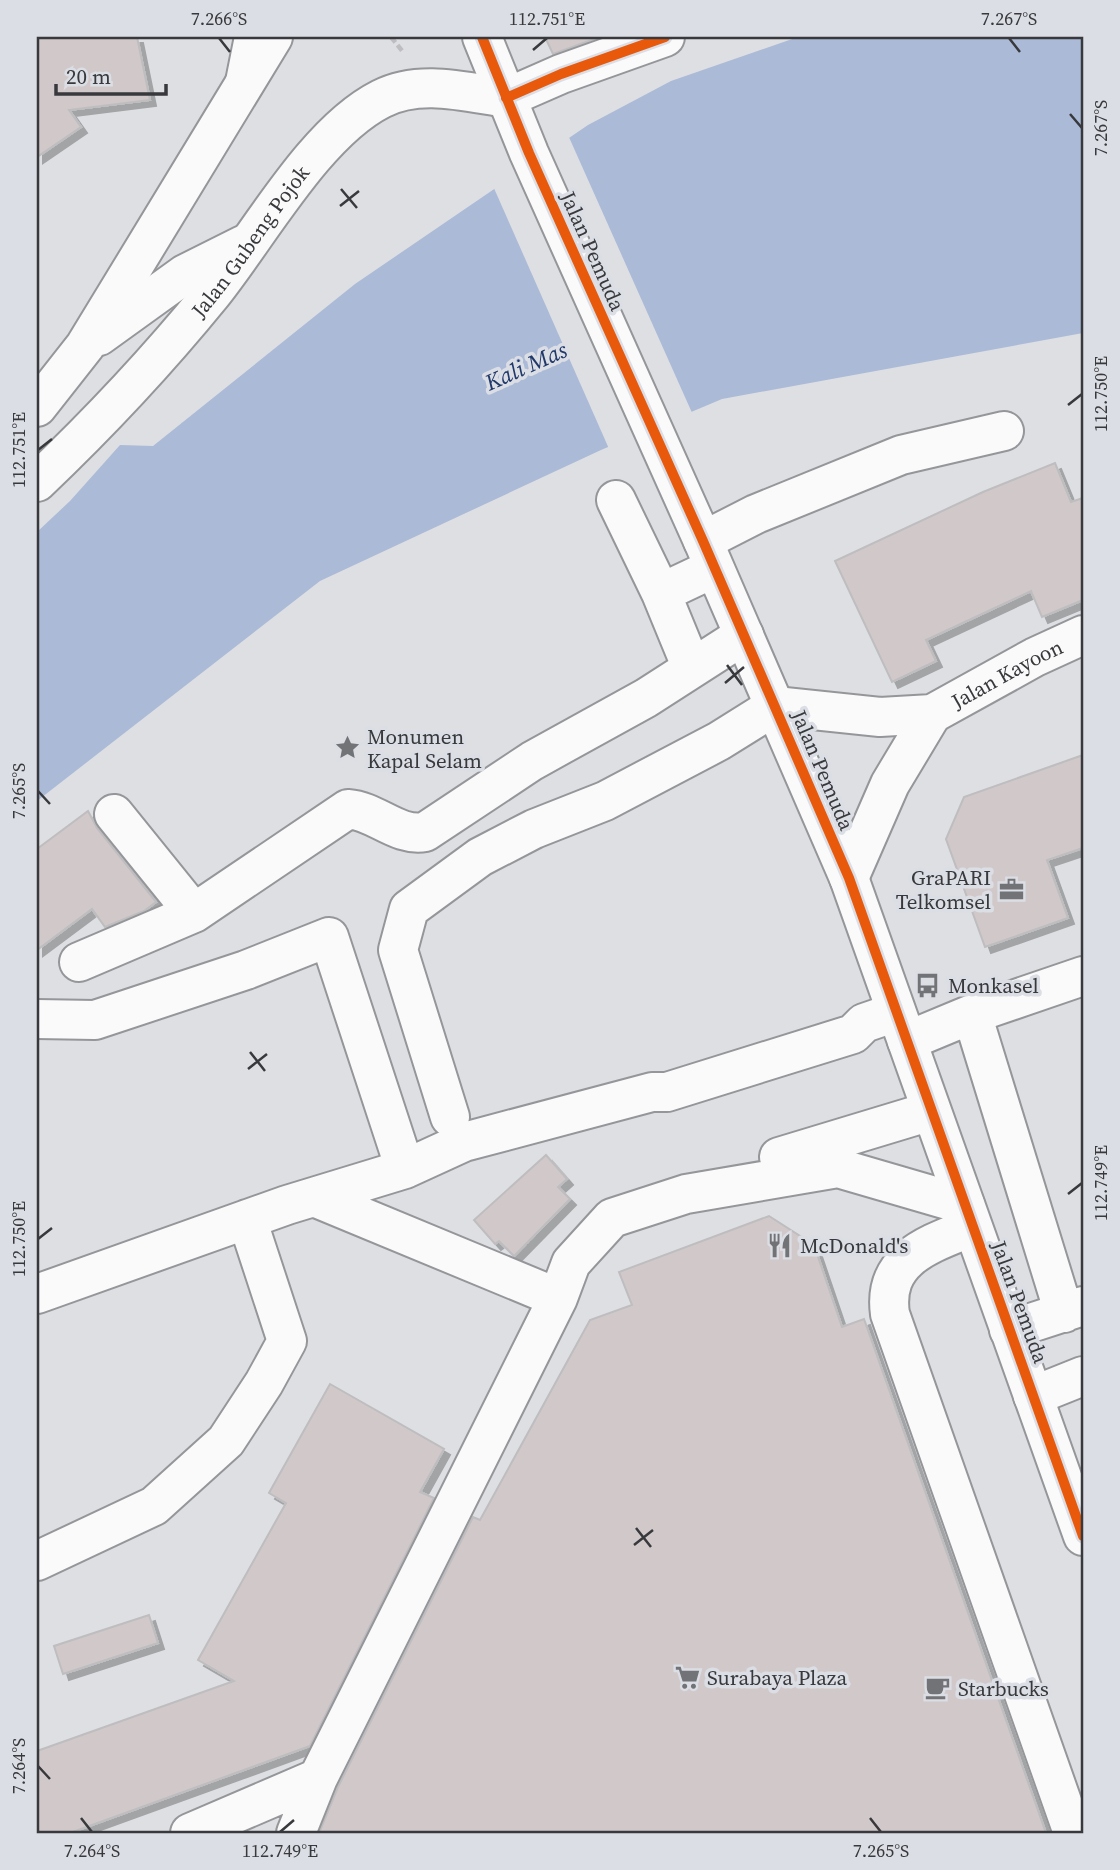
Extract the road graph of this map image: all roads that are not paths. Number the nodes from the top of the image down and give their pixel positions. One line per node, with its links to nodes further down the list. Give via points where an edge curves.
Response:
1 (254, 37): 5 (main road)
2 (273, 37): 5 (main road)
3 (482, 37): 6 (main road, Jalan Pemuda)
4 (665, 37): 6 (main road)
5 (245, 82): 8 (main road)
6 (506, 98): 7 (main road, Jalan Gubeng Pojok, via 434,87 382,98 318,152); 14 (main road, Jalan Pemuda)
7 (251, 240): 8 (main road, via 185,274); 12 (main road, Jalan Gubeng Pojok, via 211,295)
8 (85, 346): 9 (main road); 10 (main road)
9 (37, 377)
10 (37, 407)
11 (1004, 431): 14 (main road, via 901,455 756,514)
12 (37, 482)
13 (616, 500): 15 (main road)
14 (709, 554): 15 (main road); 16 (main road, Jalan Pemuda)
15 (661, 593): 18 (main road)
16 (744, 635): 18 (main road); 19 (main road, Jalan Pemuda)
17 (1083, 635): 20 (main road, Jalan Kayoon)
18 (691, 666): 23 (main road, via 425,832 411,834 362,810 348,809)
19 (775, 706): 20 (main road, Jalan Kayoon, via 880,717); 22 (main road, Jalan Pemuda); 30 (main road, via 605,801 480,857 409,909 398,950)
20 (932, 714): 22 (main road, Jalan Kayoon, via 890,784)
21 (114, 814): 23 (main road)
22 (849, 878): 28 (main road, Jalan Pemuda)
23 (194, 913): 24 (main road)
24 (79, 962)
25 (1083, 976): 26 (main road)
26 (972, 1014): 28 (main road); 38 (main road)
27 (37, 1018): 31 (main road, via 95,1020 329,937)
28 (889, 1026): 29 (main road, Jalan Pemuda); 31 (main road, via 667,1092 652,1092 464,1142)
29 (931, 1111): 32 (main road, via 706,1181); 34 (main road, Jalan Pemuda)
30 (450, 1117)
31 (405, 1169): 33 (main road)
32 (686, 1194): 34 (main road, via 838,1168); 37 (main road, via 612,1218 571,1263)
33 (314, 1197): 35 (main road); 37 (main road)
34 (969, 1216): 39 (main road, Jalan Pemuda); 49 (main road, via 900,1266 888,1296 890,1314)
35 (247, 1219): 36 (main road); 44 (main road, via 287,1341 264,1383 226,1441 154,1506)
36 (37, 1294)
37 (558, 1298): 45 (main road)
38 (1073, 1310): 39 (main road)
39 (1009, 1330): 41 (main road, Jalan Pemuda)
40 (1083, 1376): 41 (main road)
41 (1033, 1396): 42 (main road, Jalan Pemuda)
42 (1077, 1497): 43 (main road, Jalan Pemuda)
43 (1083, 1536)
44 (37, 1561)
45 (318, 1778): 46 (main road); 48 (main road)
46 (237, 1824): 47 (main road)
47 (190, 1833)
48 (296, 1833)
49 (1073, 1833)

